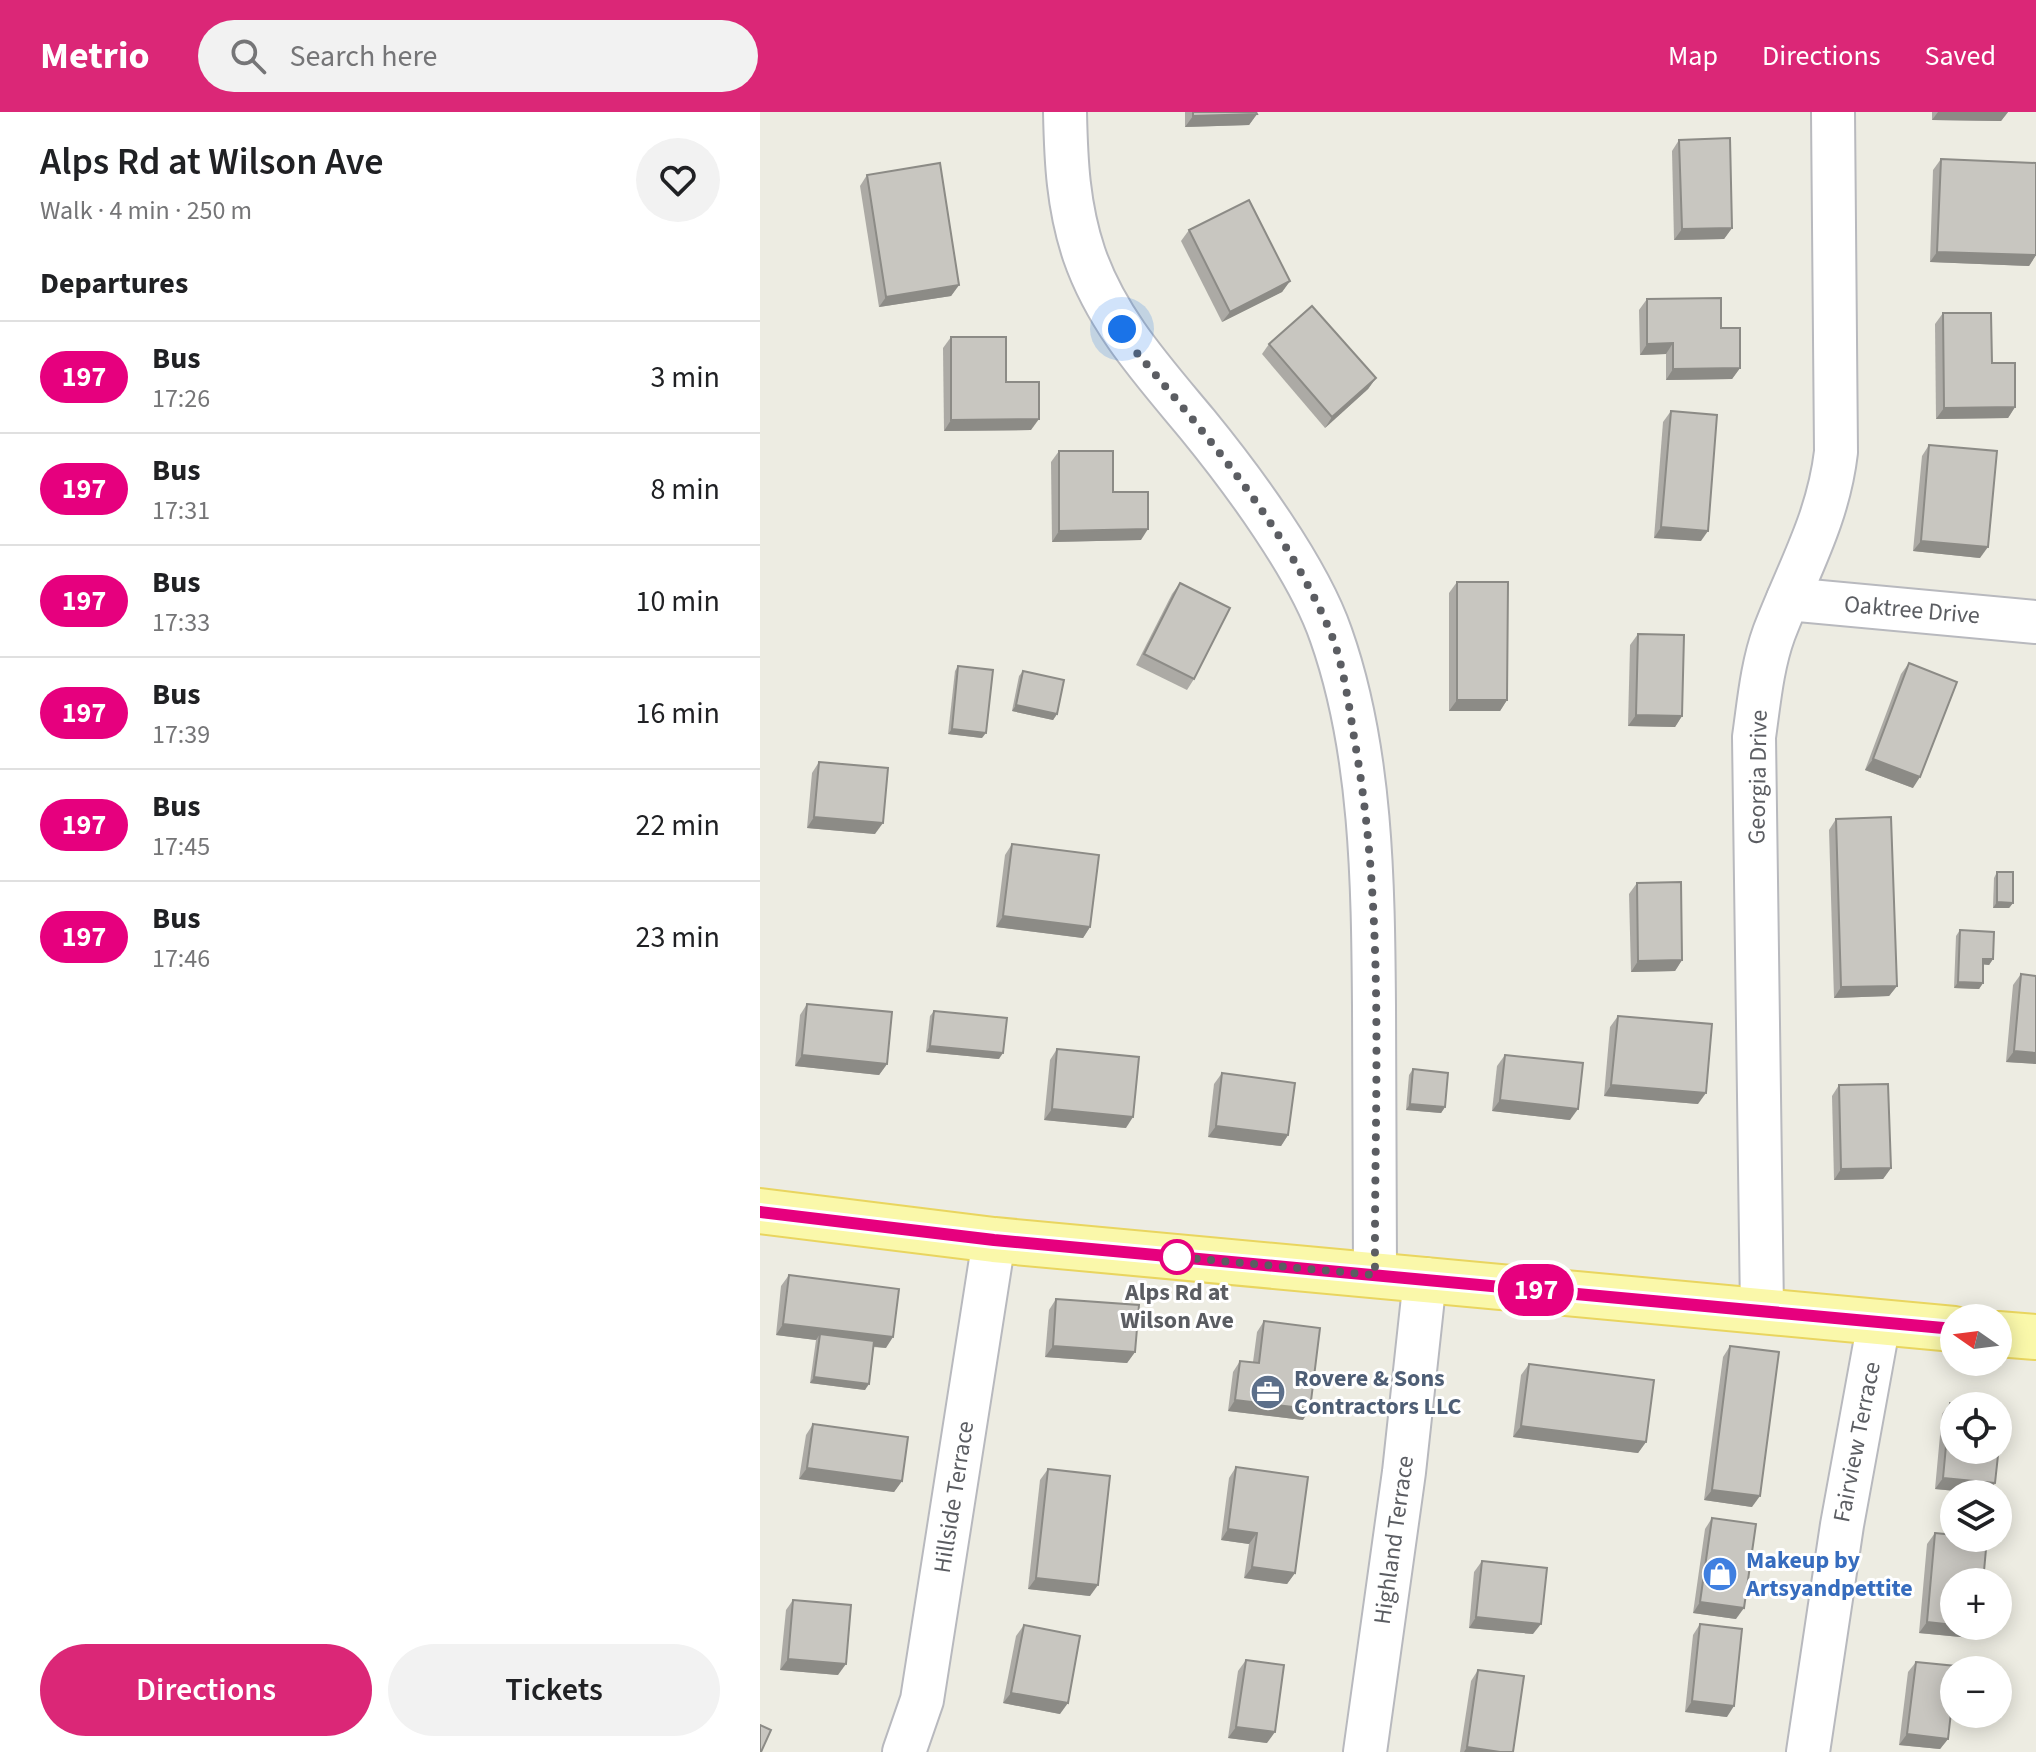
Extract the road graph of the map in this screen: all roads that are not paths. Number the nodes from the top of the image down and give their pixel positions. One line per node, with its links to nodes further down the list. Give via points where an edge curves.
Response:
1 (1065, 112): 7 (street, via 1070,205 1084,255 1107,305 1137,353 1250,493 1331,633 1364,792 1373,888)
2 (1833, 112): 3 (street, Georgia Drive, via 1836,452 1819,532)
3 (1788, 599): 4 (street, Oaktree Drive); 9 (street, Georgia Drive, via 1763,676 1754,737)
4 (2036, 622)
5 (760, 1211): 6 (main road)
6 (994, 1240): 7 (main road); 14 (street, Hillside Terrace, via 922,1700)
7 (1375, 1275): 8 (main road)
8 (1425, 1279): 9 (main road); 15 (street, Highland Terrace)
9 (1762, 1311): 10 (main road)
10 (1879, 1322): 11 (main road); 16 (street, Fairview Terrace)
11 (1940, 1328)
12 (2012, 1335): 13 (main road)
13 (2036, 1337)
14 (904, 1752)
15 (1365, 1752)
16 (1808, 1752)

